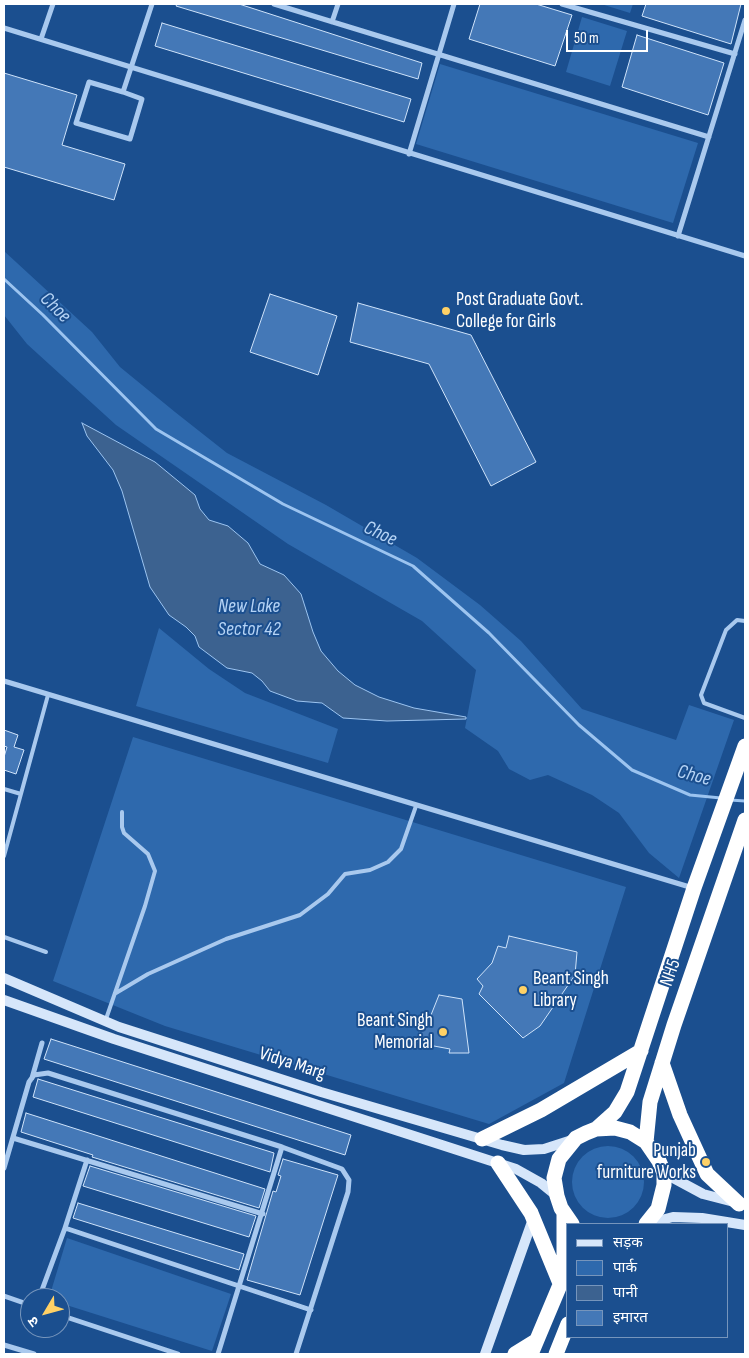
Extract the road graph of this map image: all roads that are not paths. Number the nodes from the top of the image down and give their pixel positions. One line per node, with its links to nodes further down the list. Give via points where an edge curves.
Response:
1 (53, 4): 10 (street)
2 (152, 4): 13 (street)
3 (274, 4): 8 (street)
4 (338, 4): 8 (street)
5 (454, 4): 12 (street)
6 (562, 4): 11 (street)
7 (745, 20): 11 (street)
8 (332, 22): 12 (street)
9 (4, 28): 10 (street)
10 (41, 39): 13 (street)
11 (735, 54): 15 (street)
12 (439, 55): 15 (street); 16 (street)
13 (132, 67): 14 (street); 16 (street)
14 (123, 92): 14 (street, via 142,99 130,139 76,123 89,82)
15 (709, 137): 17 (street)
16 (409, 154): 17 (street)
17 (678, 236): 18 (street)
18 (745, 256)
19 (745, 621): 22 (lane, via 737,620 726,630 700,696 712,707)
20 (4, 681): 21 (street)
21 (48, 695): 25 (lane); 26 (street)
22 (745, 718)
23 (745, 746): 30 (highway, NH5)
24 (4, 789): 25 (lane)
25 (21, 794): 29 (lane)
26 (416, 806): 30 (street); 34 (lane, via 401,849 388,862 370,870 345,874 328,894 300,915 226,939 148,974)
27 (122, 812): 34 (lane, via 124,833 148,854 155,870)
28 (745, 820): 39 (highway, NH5 / NH5)
29 (4, 856)
30 (694, 888): 38 (highway, NH5 / NH5)
31 (4, 937): 32 (lane)
32 (46, 952)
33 (4, 978): 36 (main road, Vidya Marg)
34 (116, 993): 36 (lane)
35 (4, 1000): 48 (main road, Vidya Marg, via 114,1039)
36 (106, 1022): 44 (main road, Vidya Marg, via 320,1092)
37 (42, 1043): 40 (street)
38 (641, 1051): 41 (highway, NH5 / NH5, via 627,1092 615,1112); 44 (highway, via 541,1110)
39 (662, 1064): 45 (highway, NH5 / NH5, via 650,1102); 52 (highway, via 680,1115 707,1174)
40 (32, 1078): 42 (street); 46 (street, via 43,1073 55,1074)
41 (596, 1129): 43 (highway, NH5); 45 (highway, NH5, via 615,1128 630,1132)
42 (13, 1138): 47 (street); 49 (street)
43 (576, 1138): 44 (main road, Vidya Marg, via 544,1149 524,1150); 51 (highway, NH5, via 559,1159 554,1178)
44 (482, 1139)
45 (646, 1142): 50 (highway, NH5)
46 (282, 1147): 53 (street); 66 (street, via 335,1164 349,1180)
47 (88, 1160): 53 (street); 59 (street)
48 (498, 1163): 51 (main road, Vidya Marg, via 516,1169); 54 (highway)
49 (4, 1168)
50 (664, 1173): 52 (main road, via 703,1194); 56 (highway, via 658,1209)
51 (557, 1196): 55 (highway, NH5)
52 (742, 1204)
53 (263, 1214): 61 (street)
54 (533, 1218): 62 (highway); 75 (main road)
55 (568, 1218)
56 (647, 1223)
57 (650, 1223): 58 (main road, via 673,1217)
58 (745, 1225)
59 (65, 1228): 61 (street); 63 (street)
60 (566, 1238): 62 (highway, NH5)
61 (239, 1284): 66 (street); 73 (street)
62 (560, 1285): 70 (highway, NH5)
63 (43, 1288)
64 (4, 1296): 65 (street)
65 (20, 1302)
66 (311, 1310): 74 (street)
67 (70, 1318): 72 (street)
68 (566, 1329): 77 (highway)
69 (4, 1345): 71 (street)
70 (533, 1348): 76 (highway)
71 (34, 1354)
72 (178, 1354)
73 (218, 1354)
74 (296, 1354)
75 (485, 1354)
76 (515, 1354)
77 (556, 1354)

